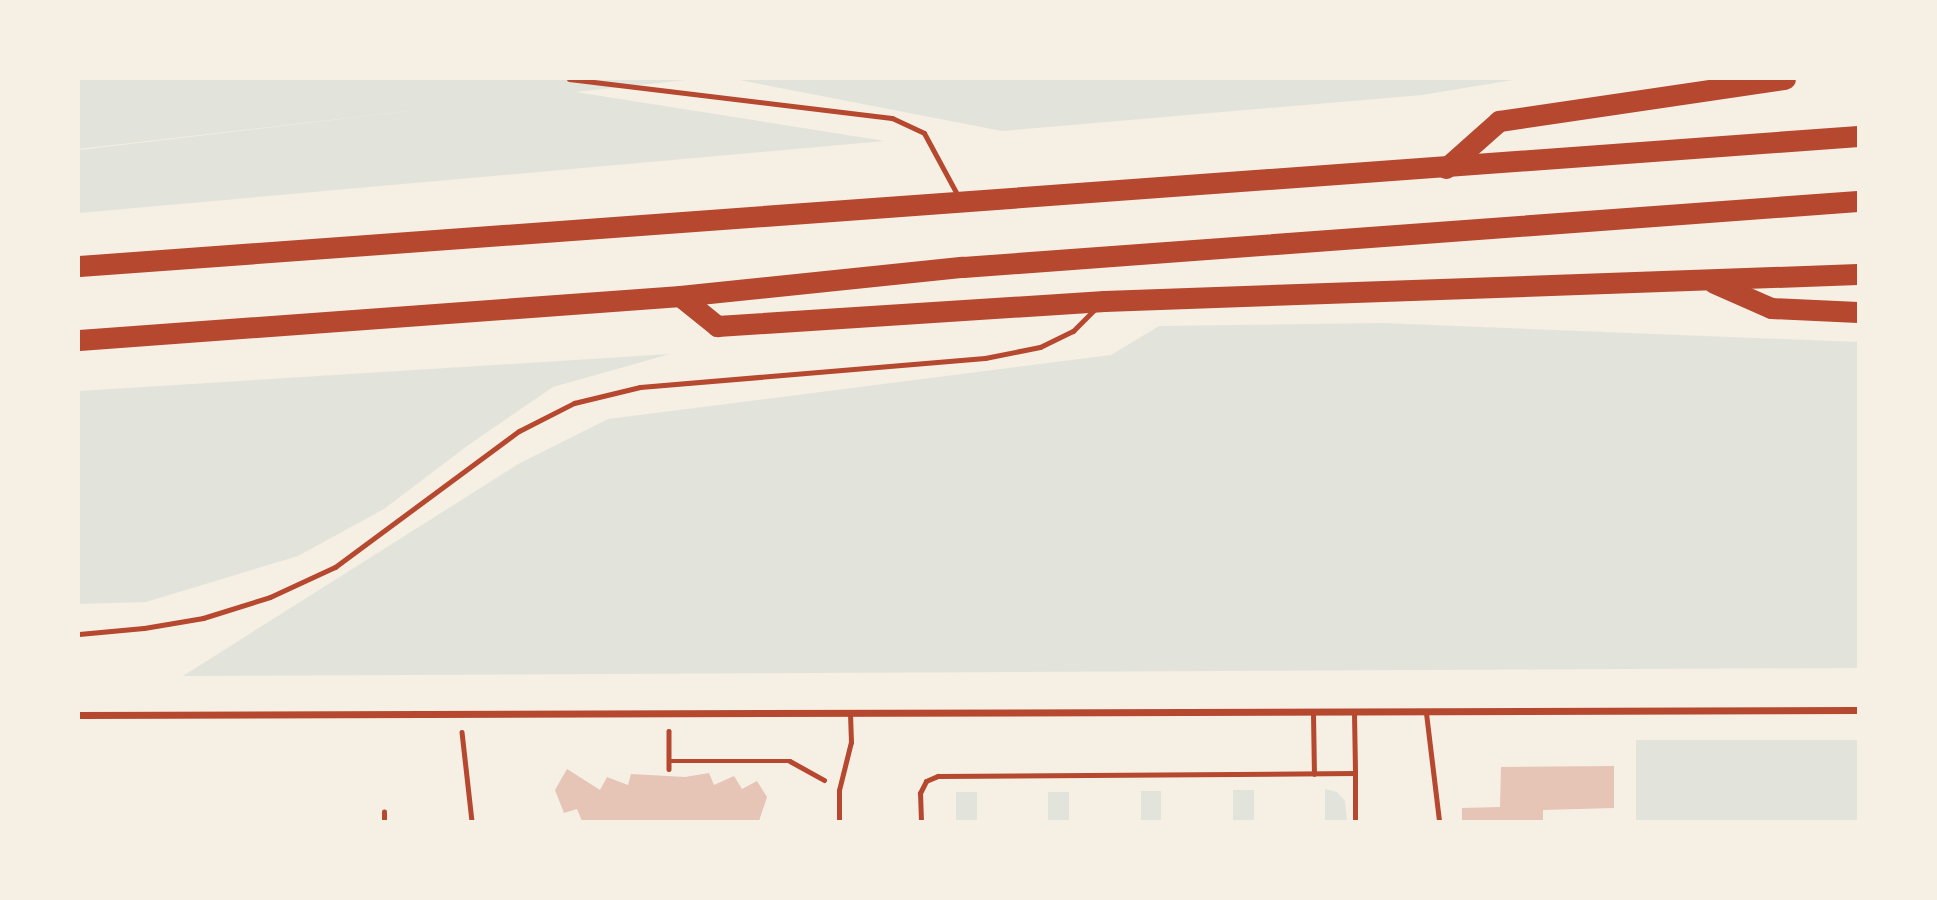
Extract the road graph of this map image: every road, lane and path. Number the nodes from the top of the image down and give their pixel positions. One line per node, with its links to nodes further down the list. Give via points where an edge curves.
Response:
1 (569, 79): 6 (lane, via 892,118 924,133)
2 (1785, 79): 4 (highway, via 1499,121)
3 (1858, 136): 4 (highway)
4 (1446, 168): 6 (highway)
5 (1858, 201): 10 (highway, via 963,267)
6 (962, 202): 7 (highway)
7 (79, 266)
8 (1858, 274): 9 (highway)
9 (1709, 281): 11 (highway); 12 (highway, via 1771,308)
10 (680, 296): 11 (highway, via 717,326); 13 (highway)
11 (1104, 301): 14 (lane, via 1073,331 1040,347 985,358 640,387 574,403 519,431 335,567 270,597 203,618)
12 (1858, 312)
13 (79, 340)
14 (79, 634)
15 (1858, 710): 18 (street)
16 (1313, 713): 17 (street); 19 (street); 26 (lane)
17 (1354, 713): 18 (street); 25 (lane)
18 (1426, 713): 34 (lane)
19 (850, 714): 20 (street); 27 (lane, via 851,742)
20 (79, 715)
21 (669, 743): 23 (path)
22 (463, 744): 30 (path)
23 (669, 761): 24 (path); 27 (path, via 790,761)
24 (669, 769)
25 (1355, 773): 26 (lane); 33 (lane)
26 (1314, 774): 32 (lane, via 939,776 926,781 920,793)
27 (839, 790): 31 (lane)
28 (384, 812): 29 (path)
29 (384, 821)
30 (472, 821)
31 (839, 821)
32 (921, 821)
33 (1355, 821)
34 (1439, 821)

